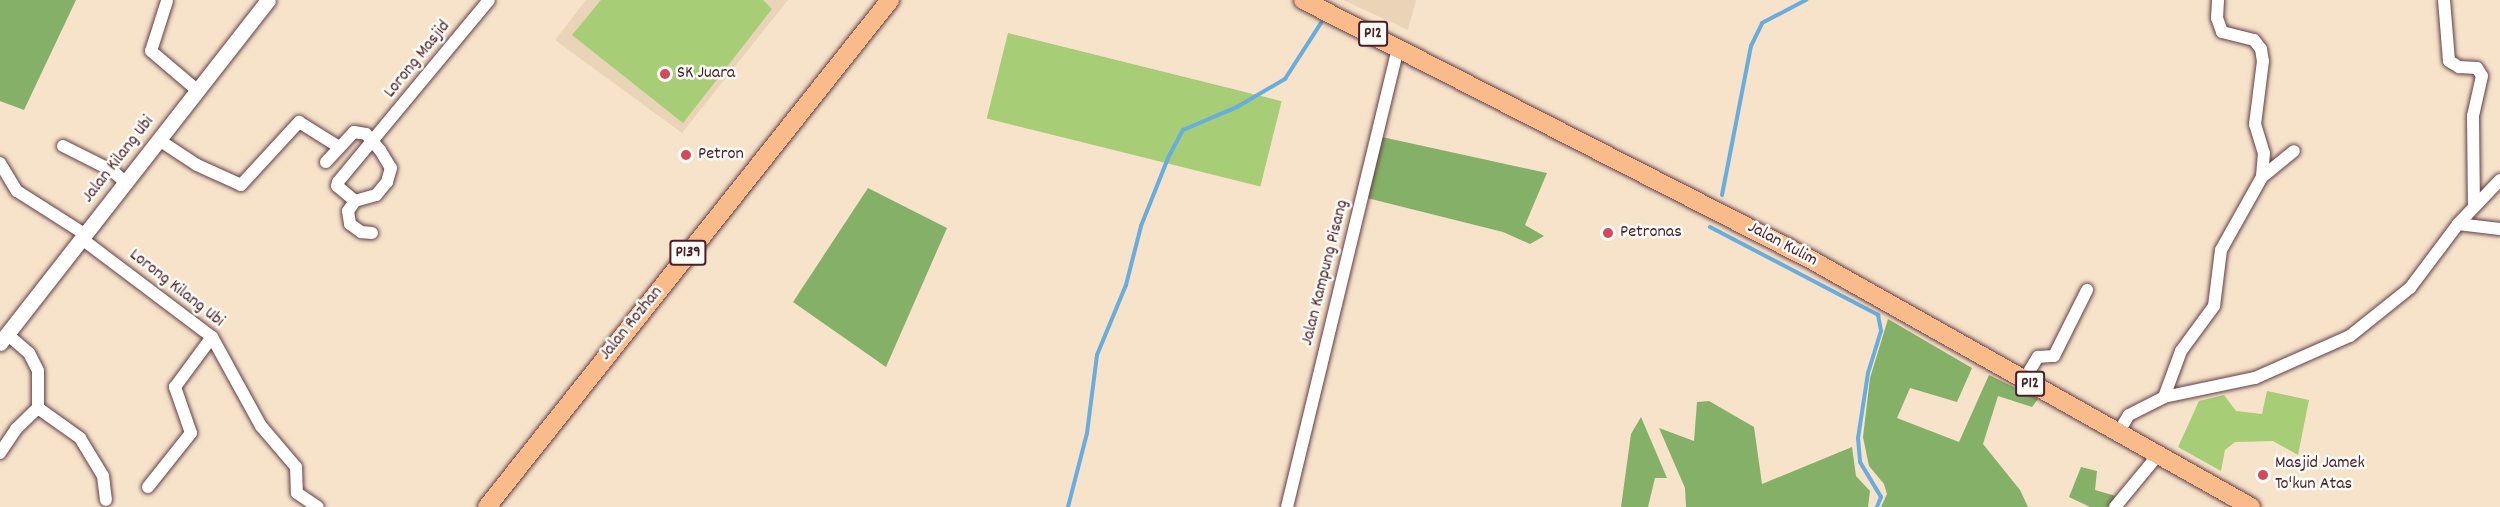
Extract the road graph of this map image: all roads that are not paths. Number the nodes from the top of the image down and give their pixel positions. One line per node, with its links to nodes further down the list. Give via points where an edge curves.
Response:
1 (268, 0): 9 (street, Jalan Kilang Ubi)
2 (489, 0): 11 (street, Lorong Masjid)
3 (890, 0): 38 (main road, Jalan Rozhan / P139)
4 (1303, 0): 8 (main road, Jalan Kulim / P12)
5 (2218, 0): 17 (street, via 2217,18 2223,32 2254,40 2264,61 2255,124 2264,153)
6 (2444, 0): 21 (street, via 2449,61 2459,67 2477,68 2482,76 2473,116)
7 (167, 1): 9 (street, via 151,51)
8 (1398, 47): 29 (main road, Jalan Kulim / P12, via 1810,259); 39 (street, Jalan Kampung Pisang)
9 (198, 92): 10 (street, Jalan Kilang Ubi)
10 (159, 140): 13 (street, via 197,165 241,184 299,122); 19 (street, Jalan Kilang Ubi)
11 (373, 140): 13 (street, via 354,132); 20 (street, Lorong Masjid, via 338,182 337,186); 20 (street, via 391,173 376,195)
12 (63, 146): 19 (street, via 113,171)
13 (339, 147): 15 (street)
14 (2294, 151): 17 (street)
15 (326, 162)
16 (0, 163): 25 (street, Lorong Kilang Ubi, via 17,191)
17 (2262, 177): 30 (street, via 2221,250 2214,306 2181,351)
18 (2500, 180): 21 (street)
19 (126, 183): 25 (street, Jalan Kilang Ubi)
20 (355, 201): 24 (street, via 347,220 361,232)
21 (2474, 206): 22 (street)
22 (2458, 224): 23 (street); 30 (street, via 2410,288 2350,336 2255,378)
23 (2500, 229)
24 (372, 233)
25 (84, 237): 27 (street, Lorong Kilang Ubi); 28 (street, Jalan Kilang Ubi)
26 (2087, 290): 29 (street, via 2054,356 2038,357)
27 (212, 337): 35 (street, via 175,387 191,433); 37 (street, Lorong Kilang Ubi, via 261,426 296,466 297,493)
28 (3, 338): 31 (street, via 29,353 38,371)
29 (2025, 380): 32 (main road, Jalan Kulim / P12)
30 (2164, 397): 32 (street, via 2129,415)
31 (38, 408): 33 (street, via 16,429); 36 (street, via 80,438 103,476)
32 (2118, 433): 34 (main road, Jalan Kulim / P12)
33 (0, 453)
34 (2158, 455): 40 (street); 41 (main road, Jalan Kulim / P12)
35 (148, 487)
36 (106, 500)
37 (318, 507)
38 (487, 507)
39 (1287, 507)
40 (2115, 507)
41 (2251, 507)

